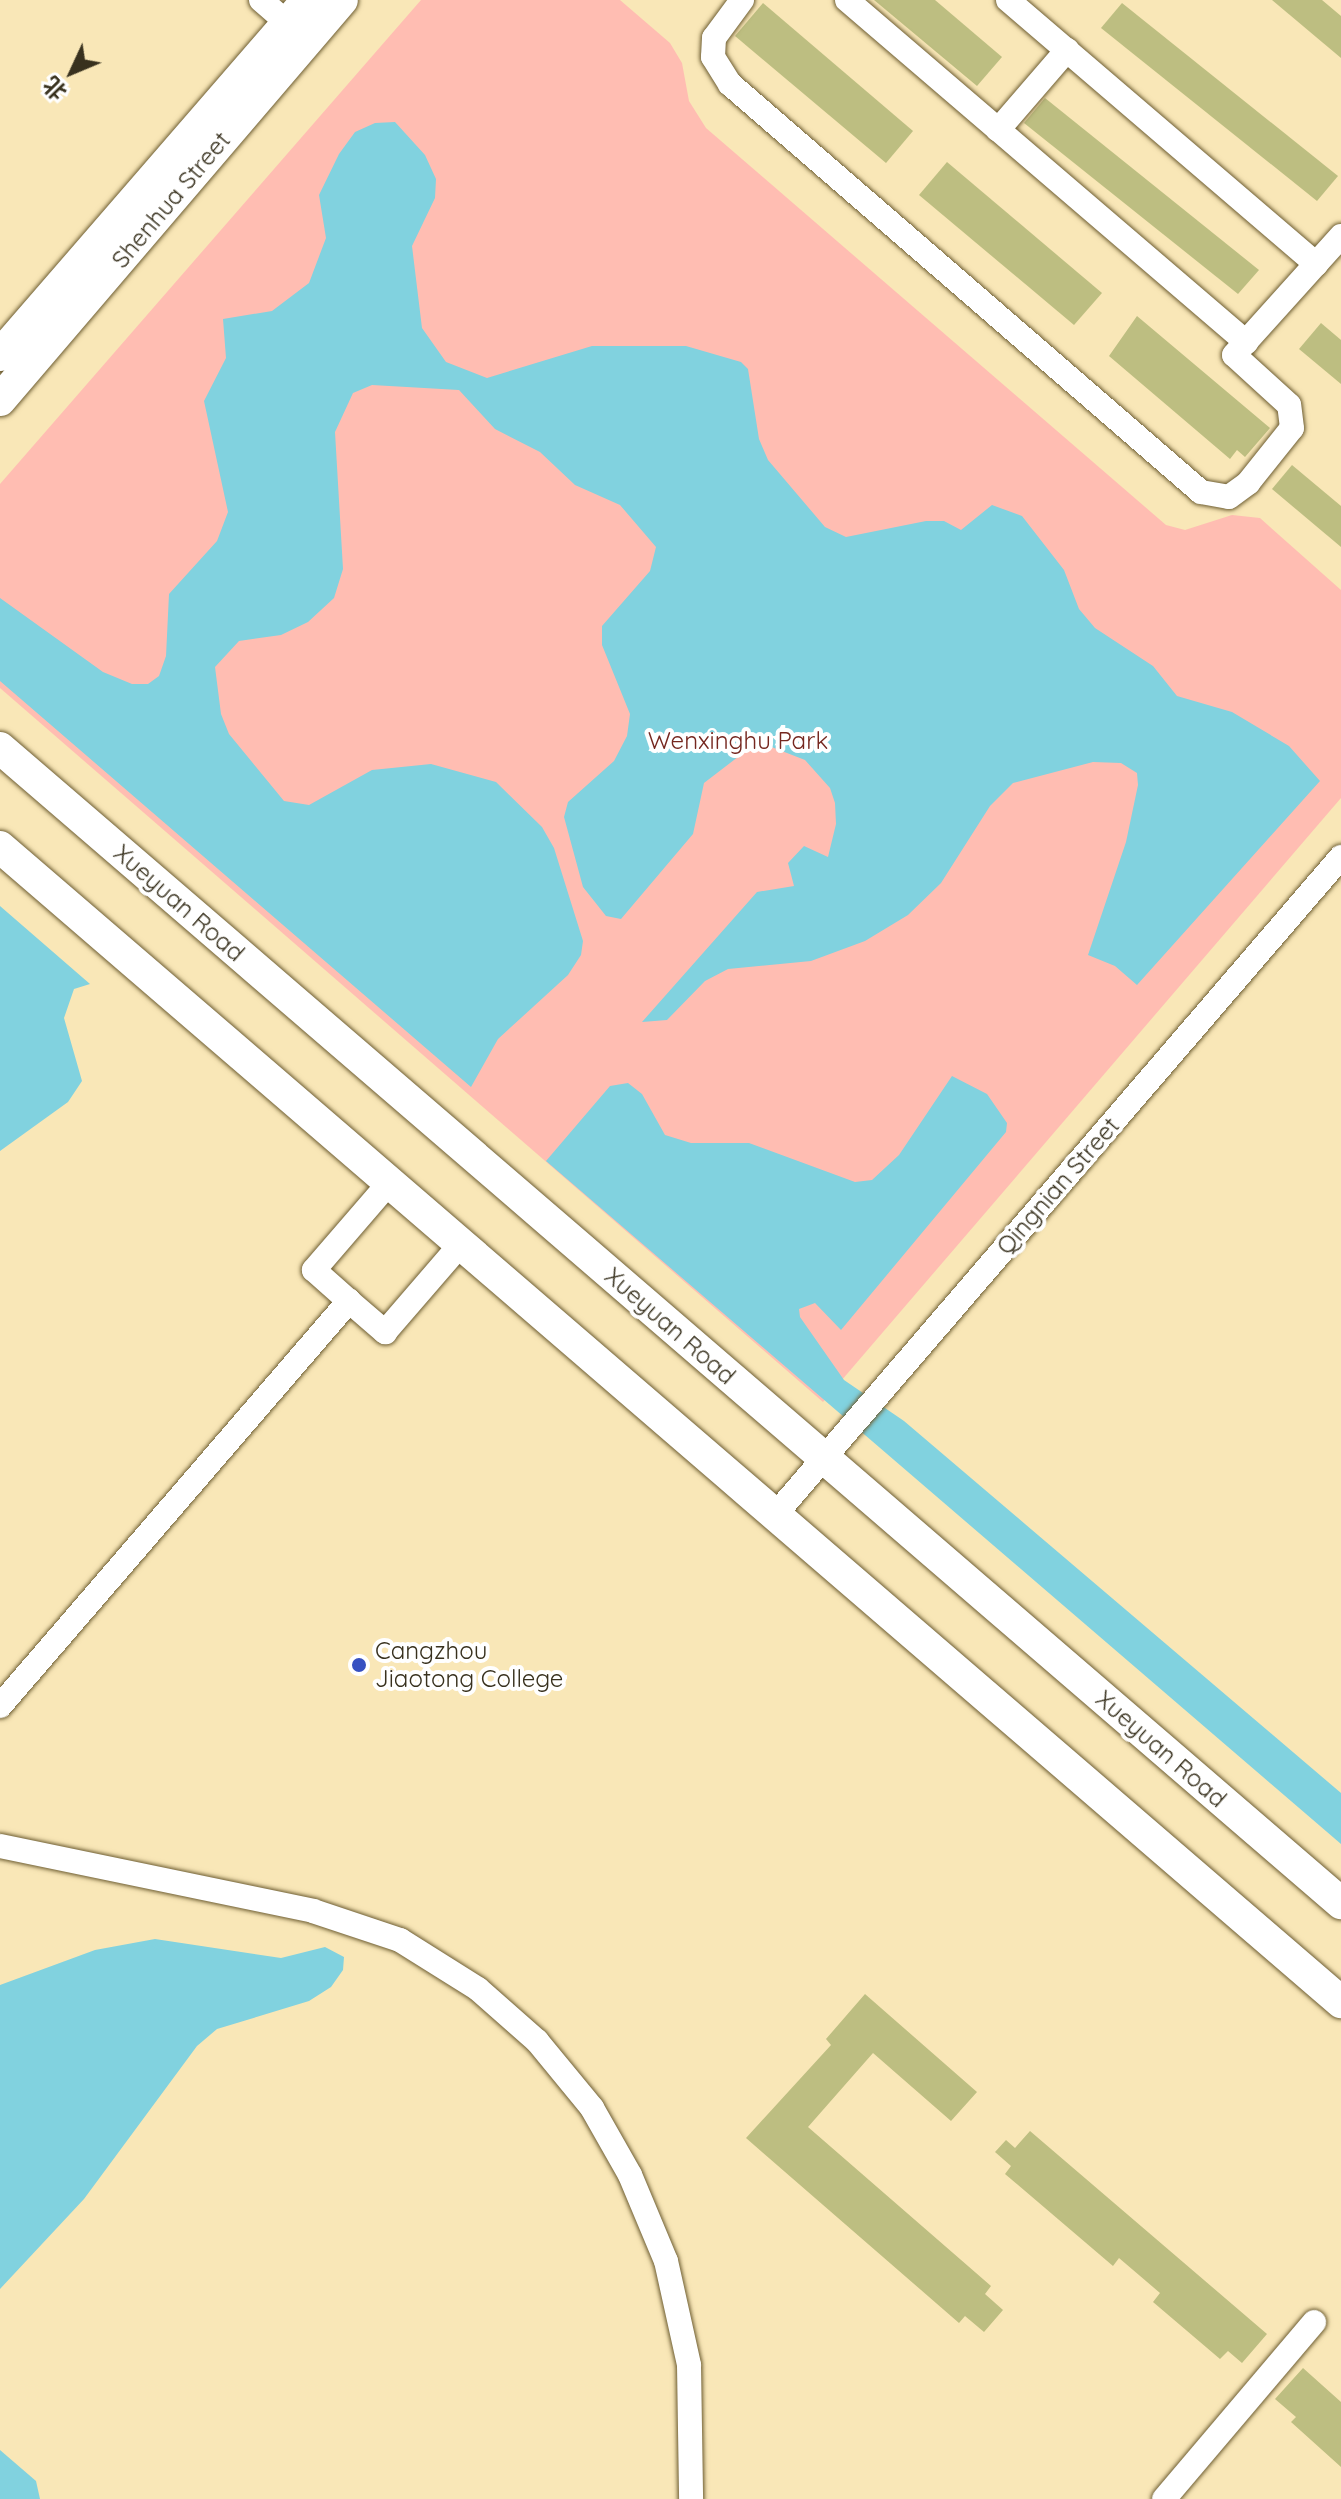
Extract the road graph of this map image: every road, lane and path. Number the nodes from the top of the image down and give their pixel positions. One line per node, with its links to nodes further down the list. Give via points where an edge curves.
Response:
1 (261, 0): 6 (street)
2 (342, 0): 6 (main road, Shenhua Street)
3 (742, 0): 11 (street, via 714,38 713,57 730,84 1201,492 1229,497 1248,483 1292,428 1289,405 1234,355)
4 (847, 0): 8 (street)
5 (1008, 0): 7 (street)
6 (301, 21): 12 (main road, Shenhua Street); 13 (main road, Shenhua Street)
7 (1067, 50): 8 (street); 10 (street)
8 (998, 130): 11 (street)
9 (1341, 236): 10 (street)
10 (1316, 264): 11 (street)
11 (1246, 342)
12 (0, 355)
13 (0, 400)
14 (0, 748): 20 (main road, Xueyuan Road)
15 (0, 847): 17 (main road)
16 (1341, 857): 20 (street, Qingnian Street)
17 (389, 1183): 18 (main road); 19 (street, via 314,1270)
18 (461, 1244): 19 (street, via 385,1332); 21 (main road)
19 (349, 1301): 22 (street)
20 (824, 1458): 21 (street, Qingnian Street); 24 (main road, Xueyuan Road)
21 (775, 1515): 25 (main road)
22 (0, 1706)
23 (0, 1846): 27 (street, via 124,1876 313,1911 400,1940 478,1989 537,2041 592,2108 630,2175 666,2261 689,2365)
24 (1341, 1903)
25 (1341, 2002)
26 (1314, 2322): 28 (street)
27 (691, 2499)
28 (1164, 2499)

